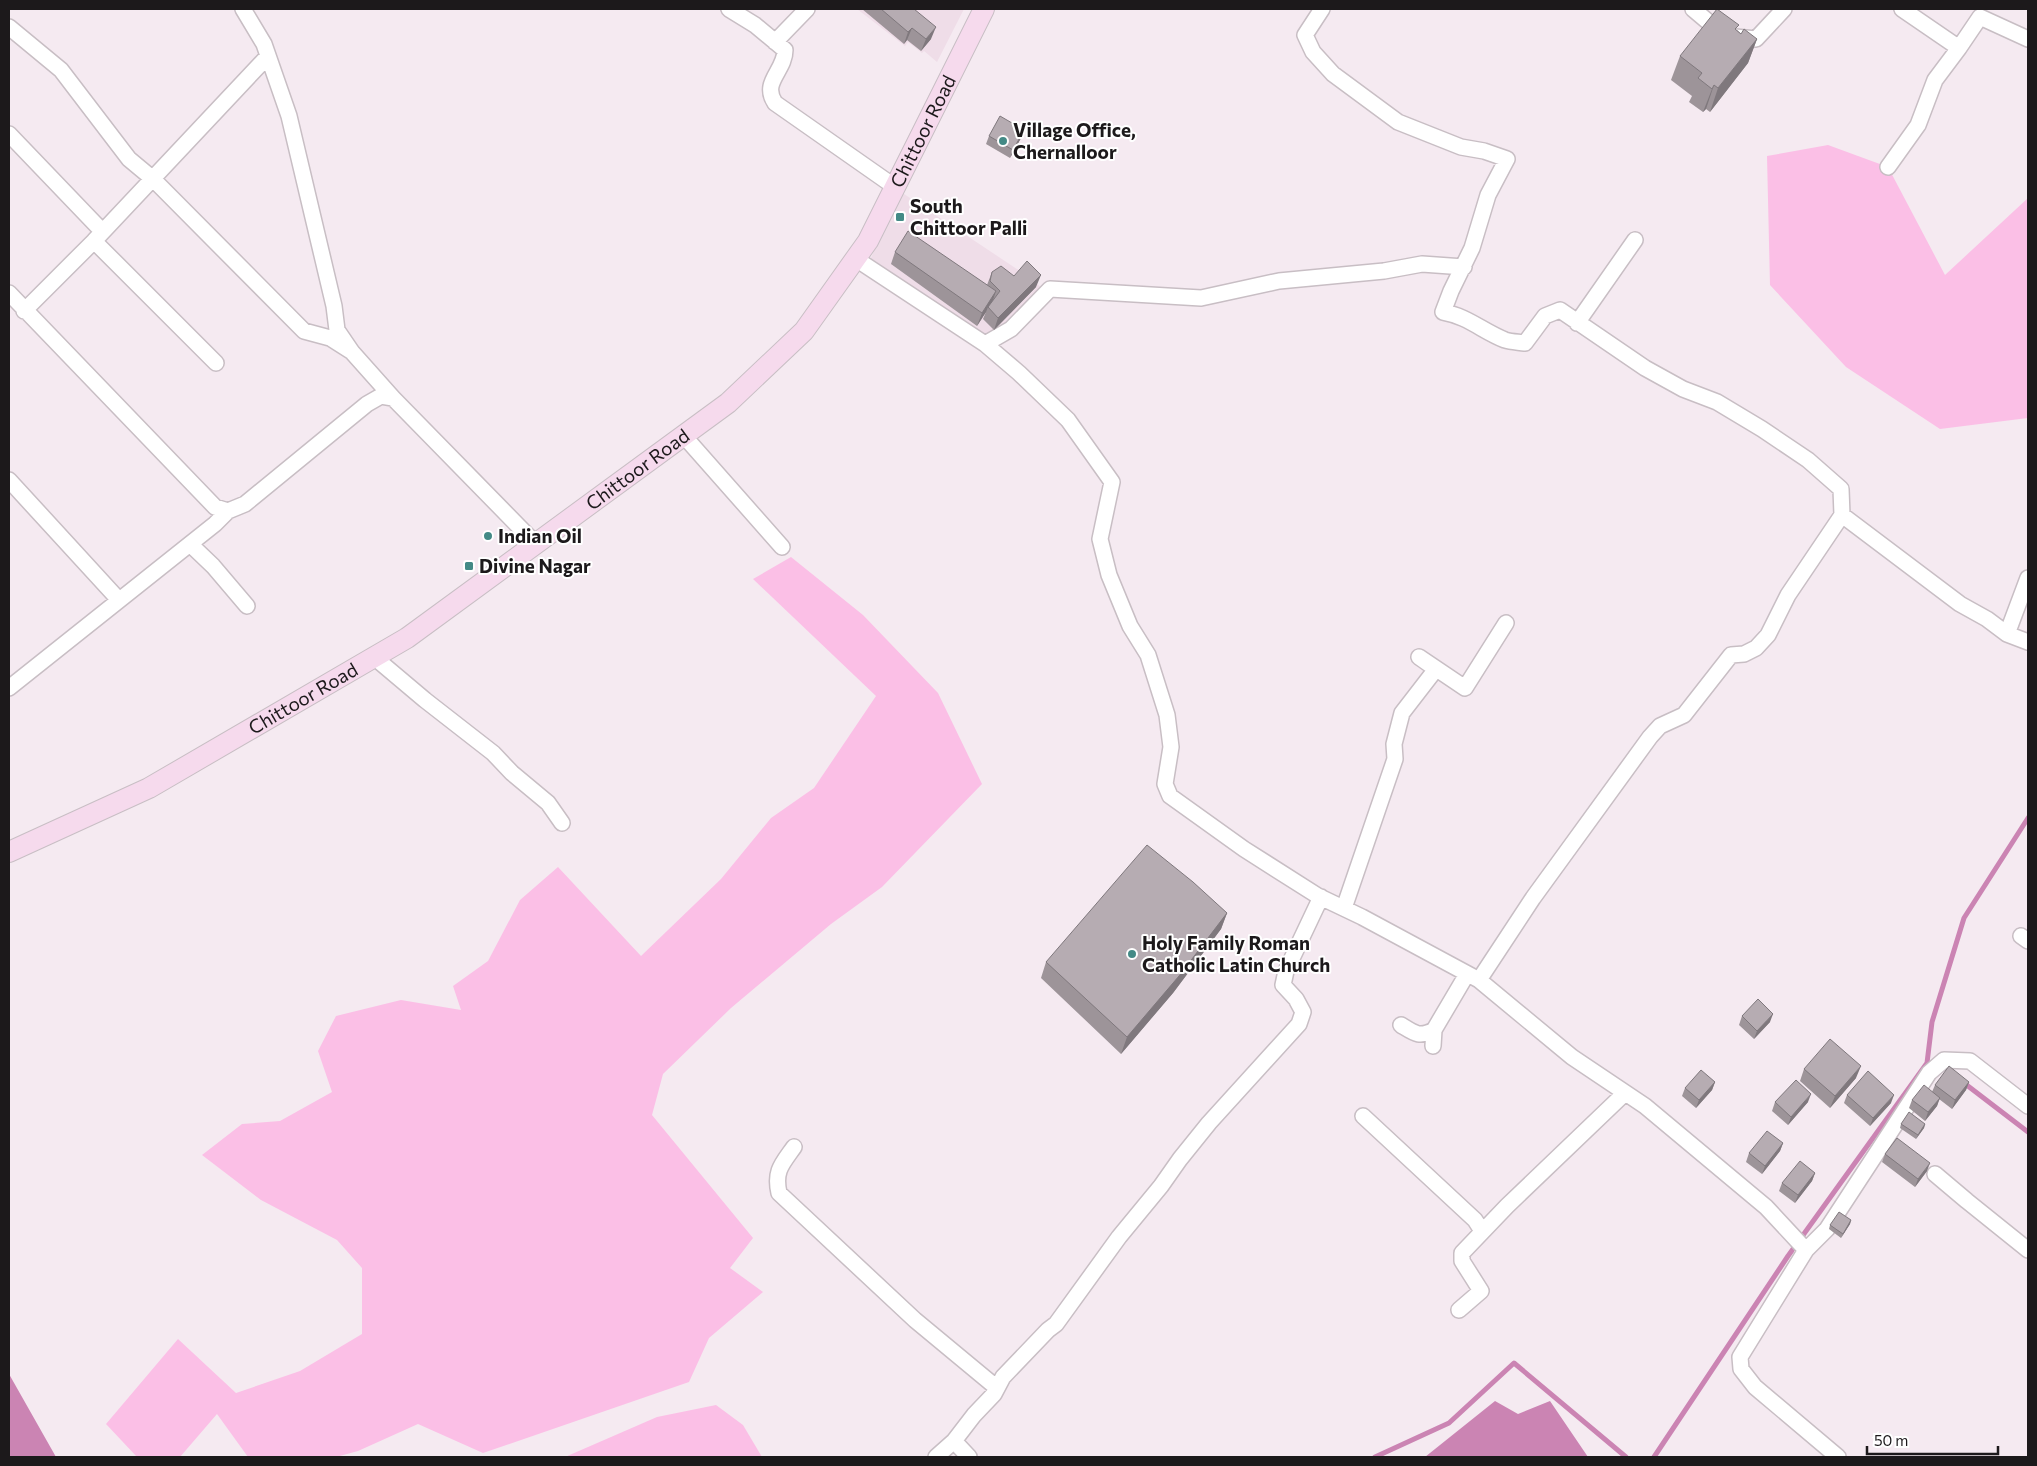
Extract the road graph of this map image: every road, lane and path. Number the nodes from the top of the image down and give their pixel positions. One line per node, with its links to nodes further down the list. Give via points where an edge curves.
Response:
1 (243, 9): 13 (street)
2 (729, 9): 11 (street)
3 (807, 9): 11 (street)
4 (984, 9): 17 (main road, Chittoor Road)
5 (1322, 9): 21 (street, via 1305,35 1313,52 1333,74 1398,122 1462,147 1507,159 1488,195)
6 (1693, 9): 7 (street, via 1725,36 1756,39)
7 (1784, 9)
8 (1902, 9): 12 (street)
9 (9, 27): 16 (street, via 61,70 129,159)
10 (2028, 40): 12 (street, via 1980,17)
11 (775, 42): 17 (street, via 785,50 785,58 771,84 770,92 775,103)
12 (1959, 48): 15 (street, via 1935,80 1918,125)
13 (268, 56): 16 (street); 26 (street, via 289,116 337,330)
14 (9, 134): 18 (street)
15 (1888, 167)
16 (153, 179): 18 (street); 26 (street, via 304,331 330,338)
17 (895, 187): 20 (main road, Chittoor Road)
18 (98, 236): 23 (street); 27 (street)
19 (1635, 240): 24 (street)
20 (856, 259): 25 (street); 29 (main road, Chittoor Road, via 804,330 728,403)
21 (1464, 267): 24 (street, via 1443,312 1454,314 1506,340 1525,343 1545,316 1560,310); 25 (street, via 1422,264 1279,281 1200,298 1050,289 1011,329)
22 (9, 293): 23 (street)
23 (24, 311): 31 (street, via 215,508)
24 (1577, 322): 32 (street, via 1645,368 1683,389 1717,402 1808,460 1841,489)
25 (985, 344): 46 (street, via 1068,420 1112,482 1100,539 1109,575 1130,626 1148,655 1167,715 1171,747 1165,784 1170,796 1244,849)
26 (352, 352): 28 (street)
27 (216, 363)
28 (393, 398): 31 (street, via 381,396 367,404 245,504); 34 (street)
29 (684, 436): 34 (main road, Chittoor Road); 35 (street)
30 (9, 480): 37 (street)
31 (228, 510): 33 (street)
32 (1842, 515): 40 (street, via 1960,604); 48 (street, via 1788,595 1768,635 1756,648 1744,654 1731,655 1684,714 1660,726 1650,736)
33 (190, 544): 37 (street); 38 (street)
34 (536, 544): 42 (main road, Chittoor Road, via 407,638)
35 (782, 547)
36 (2028, 578): 40 (street)
37 (119, 600): 43 (street)
38 (247, 606)
39 (1506, 623): 47 (street, via 1465,688 1419,657 1436,669 1402,713 1394,744 1396,758)
40 (2007, 634): 41 (street)
41 (2028, 642)
42 (374, 657): 44 (street, via 493,753 548,803); 45 (main road, Chittoor Road, via 149,788)
43 (9, 688)
44 (562, 823)
45 (9, 852)
46 (1320, 897): 47 (street); 61 (street, via 1285,978 1284,985 1302,1012 1299,1024 1209,1124 1119,1237 1056,1324 1003,1377)
47 (1344, 908): 48 (street)
48 (1473, 977): 50 (street); 52 (street, via 1572,1057)
49 (1401, 1025): 50 (street, via 1418,1034 1425,1035)
50 (1434, 1030): 51 (street)
51 (1433, 1046)
52 (1625, 1092): 57 (street); 58 (street, via 1766,1207)
53 (2028, 1106): 58 (street, via 1970,1061 1944,1060 1929,1073 1827,1229)
54 (1364, 1116): 57 (street, via 1476,1220)
55 (794, 1147): 61 (street, via 780,1166 776,1180 779,1193 915,1320)
56 (1935, 1174): 59 (street)
57 (1482, 1231): 60 (street, via 1462,1252 1462,1261 1481,1291)
58 (1806, 1250): 65 (street, via 1740,1357 1741,1369 1755,1387)
59 (2028, 1250)
60 (1459, 1310)
61 (997, 1388): 62 (street)
62 (954, 1441): 63 (street); 64 (street)
63 (936, 1457)
64 (969, 1457)
65 (1838, 1457)

